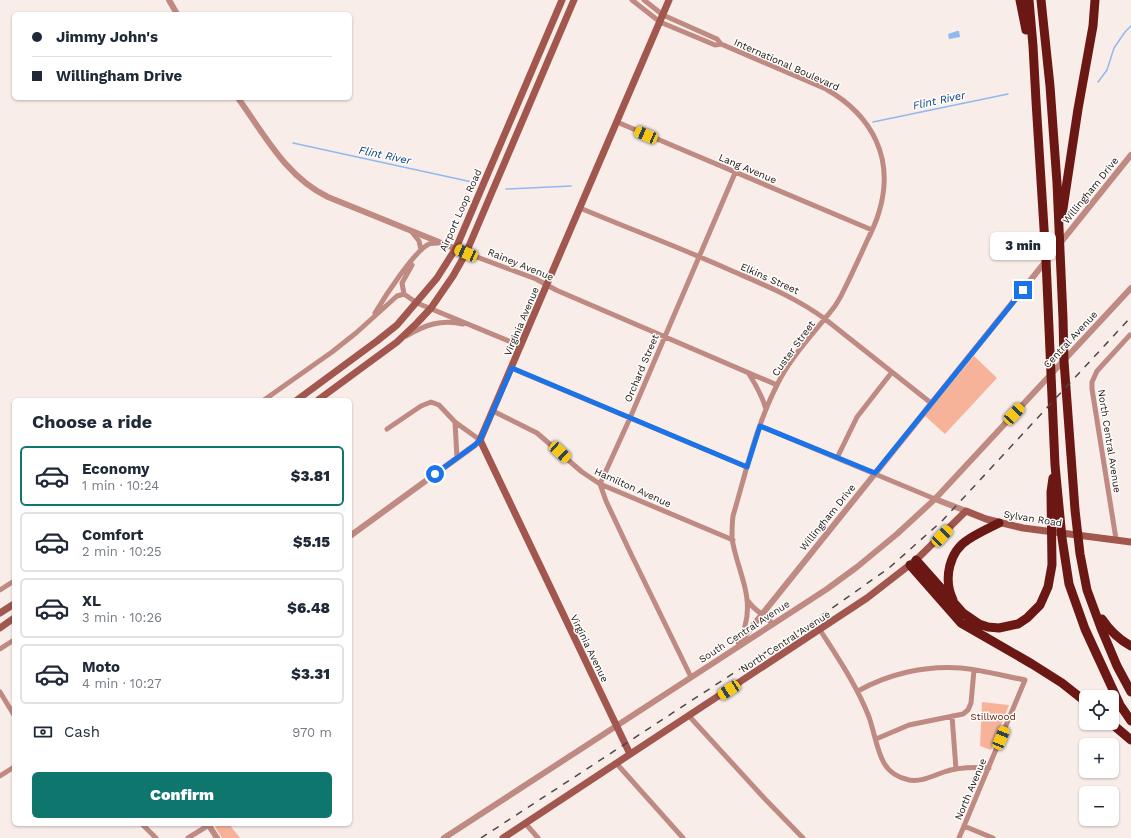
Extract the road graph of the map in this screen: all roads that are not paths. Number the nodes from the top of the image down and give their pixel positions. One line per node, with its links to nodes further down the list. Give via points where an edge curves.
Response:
1 (169, 0): 11 (street)
2 (562, 0): 23 (main road, Airport Loop Road)
3 (574, 0): 25 (main road)
4 (632, 0): 12 (street)
5 (644, 0): 12 (street)
6 (669, 0): 12 (main road, Virginia Avenue)
7 (1020, 0): 14 (highway)
8 (1029, 0): 14 (highway)
9 (1041, 0): 21 (highway)
10 (1095, 0): 21 (highway)
11 (176, 12)
12 (661, 18): 15 (main road, Virginia Avenue); 20 (street, International Boulevard, via 717,39 720,44 826,90 855,110 874,137 883,167 883,199)
13 (239, 100): 19 (street, Rainey Avenue, via 290,169 304,183 322,194)
14 (1036, 101): 57 (highway)
15 (617, 122): 17 (street, Lang Avenue); 18 (main road, Virginia Avenue)
16 (1131, 155): 46 (street, Willingham Drive)
17 (735, 173): 20 (street, Lang Avenue); 26 (street, Orchard Street)
18 (580, 208): 26 (street, Elkins Street); 27 (main road, Virginia Avenue)
19 (410, 230): 22 (street, Rainey Avenue); 24 (street, via 419,241)
20 (872, 230): 33 (street, Custer Street, via 841,296)
21 (1059, 234): 74 (highway, via 1064,361 1075,510 1080,554)
22 (443, 243): 23 (street, Rainey Avenue); 24 (street, via 428,244)
23 (456, 248): 25 (street, Rainey Avenue); 30 (main road, Airport Loop Road, via 438,278)
24 (421, 250): 29 (street, via 402,283); 32 (street, via 391,287)
25 (466, 253): 27 (street, Rainey Avenue); 31 (main road)
26 (699, 256): 33 (street, Elkins Street, via 789,296); 36 (street, Orchard Street)
27 (547, 285): 36 (street, Rainey Avenue); 38 (main road, Virginia Avenue)
28 (1131, 288): 47 (street, Central Avenue)
29 (404, 294): 30 (street); 32 (street, via 397,296)
30 (417, 303): 31 (street); 44 (main road, Airport Loop Road, via 397,325)
31 (431, 308): 34 (street); 37 (main road)
32 (371, 319): 43 (street, via 332,352)
33 (825, 319): 40 (street, Elkins Street); 42 (street, Custer Street)
34 (476, 327): 37 (street, via 453,322 436,323 418,328); 38 (street)
35 (1130, 335): 65 (street, North Central Avenue, via 1097,371 1092,382)
36 (664, 337): 41 (street, Rainey Avenue); 50 (street, Orchard Street)
37 (397, 342): 45 (main road)
38 (521, 346): 39 (main road, Virginia Avenue)
39 (512, 368): 49 (main road, Virginia Avenue); 50 (street)
40 (892, 372): 46 (street, Elkins Street); 56 (street, via 857,417)
41 (748, 373): 42 (street, Rainey Avenue); 48 (street, via 758,388)
42 (777, 385): 48 (street, Custer Street)
43 (267, 398)
44 (300, 398)
45 (321, 398)
46 (931, 403): 59 (street, Willingham Drive)
47 (1024, 403): 61 (street, South Central Avenue)
48 (766, 409): 52 (street, Custer Street)
49 (493, 411): 54 (main road, Virginia Avenue); 60 (street, Hamilton Avenue, via 537,433)
50 (630, 418): 58 (street); 60 (street, Orchard Street)
51 (455, 422): 53 (street, via 439,405 431,402); 54 (street); 55 (street)
52 (760, 426): 56 (street); 58 (street, Custer Street)
53 (387, 429)
54 (480, 440): 55 (street); 95 (main road, Virginia Avenue)
55 (457, 458): 64 (street)
56 (837, 458): 59 (street)
57 (1056, 465): 72 (highway, via 1051,492 1052,565 1048,587 1040,605 1018,624 999,628 974,622); 94 (highway, via 1069,584 1085,629 1120,704)
58 (747, 467): 66 (street, Custer Street, via 733,516)
59 (875, 473): 61 (street); 76 (street, Willingham Drive)
60 (600, 484): 66 (street, Hamilton Avenue); 86 (street)
61 (936, 499): 62 (street, Sylvan Road); 78 (street, South Central Avenue, via 857,567)
62 (966, 512): 63 (main road, Sylvan Road); 68 (main road, North Central Avenue)
63 (999, 523): 65 (main road, Sylvan Road); 72 (highway, via 968,539 951,561 948,578)
64 (352, 535)
65 (1116, 539): 67 (main road, Sylvan Road)
66 (732, 540): 71 (street, Custer Street)
67 (1131, 542)
68 (913, 562): 72 (highway); 80 (main road, North Central Avenue, via 868,598); 90 (highway, via 961,623 1032,664)
69 (12, 582): 70 (street)
70 (0, 590)
71 (747, 600): 76 (street); 84 (street, Custer Street, via 745,626)
72 (955, 604)
73 (12, 605): 75 (main road)
74 (1092, 605): 82 (highway, via 1108,628 1121,641); 89 (highway, via 1117,666)
75 (0, 613)
76 (762, 615): 78 (street); 84 (street, Willingham Drive)
77 (12, 619): 79 (main road)
78 (773, 624): 84 (street, South Central Avenue)
79 (0, 628)
80 (820, 630): 87 (street); 92 (main road, North Central Avenue)
81 (12, 641): 83 (street)
82 (1131, 646)
83 (0, 648)
84 (735, 649): 86 (street, South Central Avenue)
85 (974, 670): 87 (street, via 922,670 887,678); 93 (street, via 968,710); 102 (street, North Avenue, via 1025,680)
86 (691, 677): 95 (street, South Central Avenue)
87 (858, 691): 97 (street)
88 (0, 692): 91 (street)
89 (1131, 692)
90 (1079, 696)
91 (12, 712)
92 (690, 716): 99 (main road, North Central Avenue); 117 (street)
93 (952, 716): 97 (street, via 909,725); 103 (street)
94 (1131, 721)
95 (616, 726): 99 (main road, Virginia Avenue); 113 (street, South Central Avenue)
96 (1119, 730): 98 (highway)
97 (876, 739): 103 (street, via 884,763 896,776 918,780)
98 (1131, 740)
99 (630, 754): 100 (main road, North Central Avenue)
100 (617, 764): 105 (main road, North Central Avenue); 116 (street)
101 (12, 768): 104 (street)
102 (989, 768): 103 (street); 109 (street, North Avenue)
103 (956, 769)
104 (0, 776)
105 (525, 823): 114 (main road, North Central Avenue); 115 (street)
106 (144, 826): 110 (street)
107 (206, 826): 111 (street)
108 (210, 826): 112 (street)
109 (964, 826): 118 (street, North Avenue); 119 (street)
110 (156, 838)
111 (188, 838)
112 (217, 838)
113 (444, 838)
114 (503, 838)
115 (538, 838)
116 (683, 838)
117 (803, 838)
118 (959, 838)
119 (993, 838)

